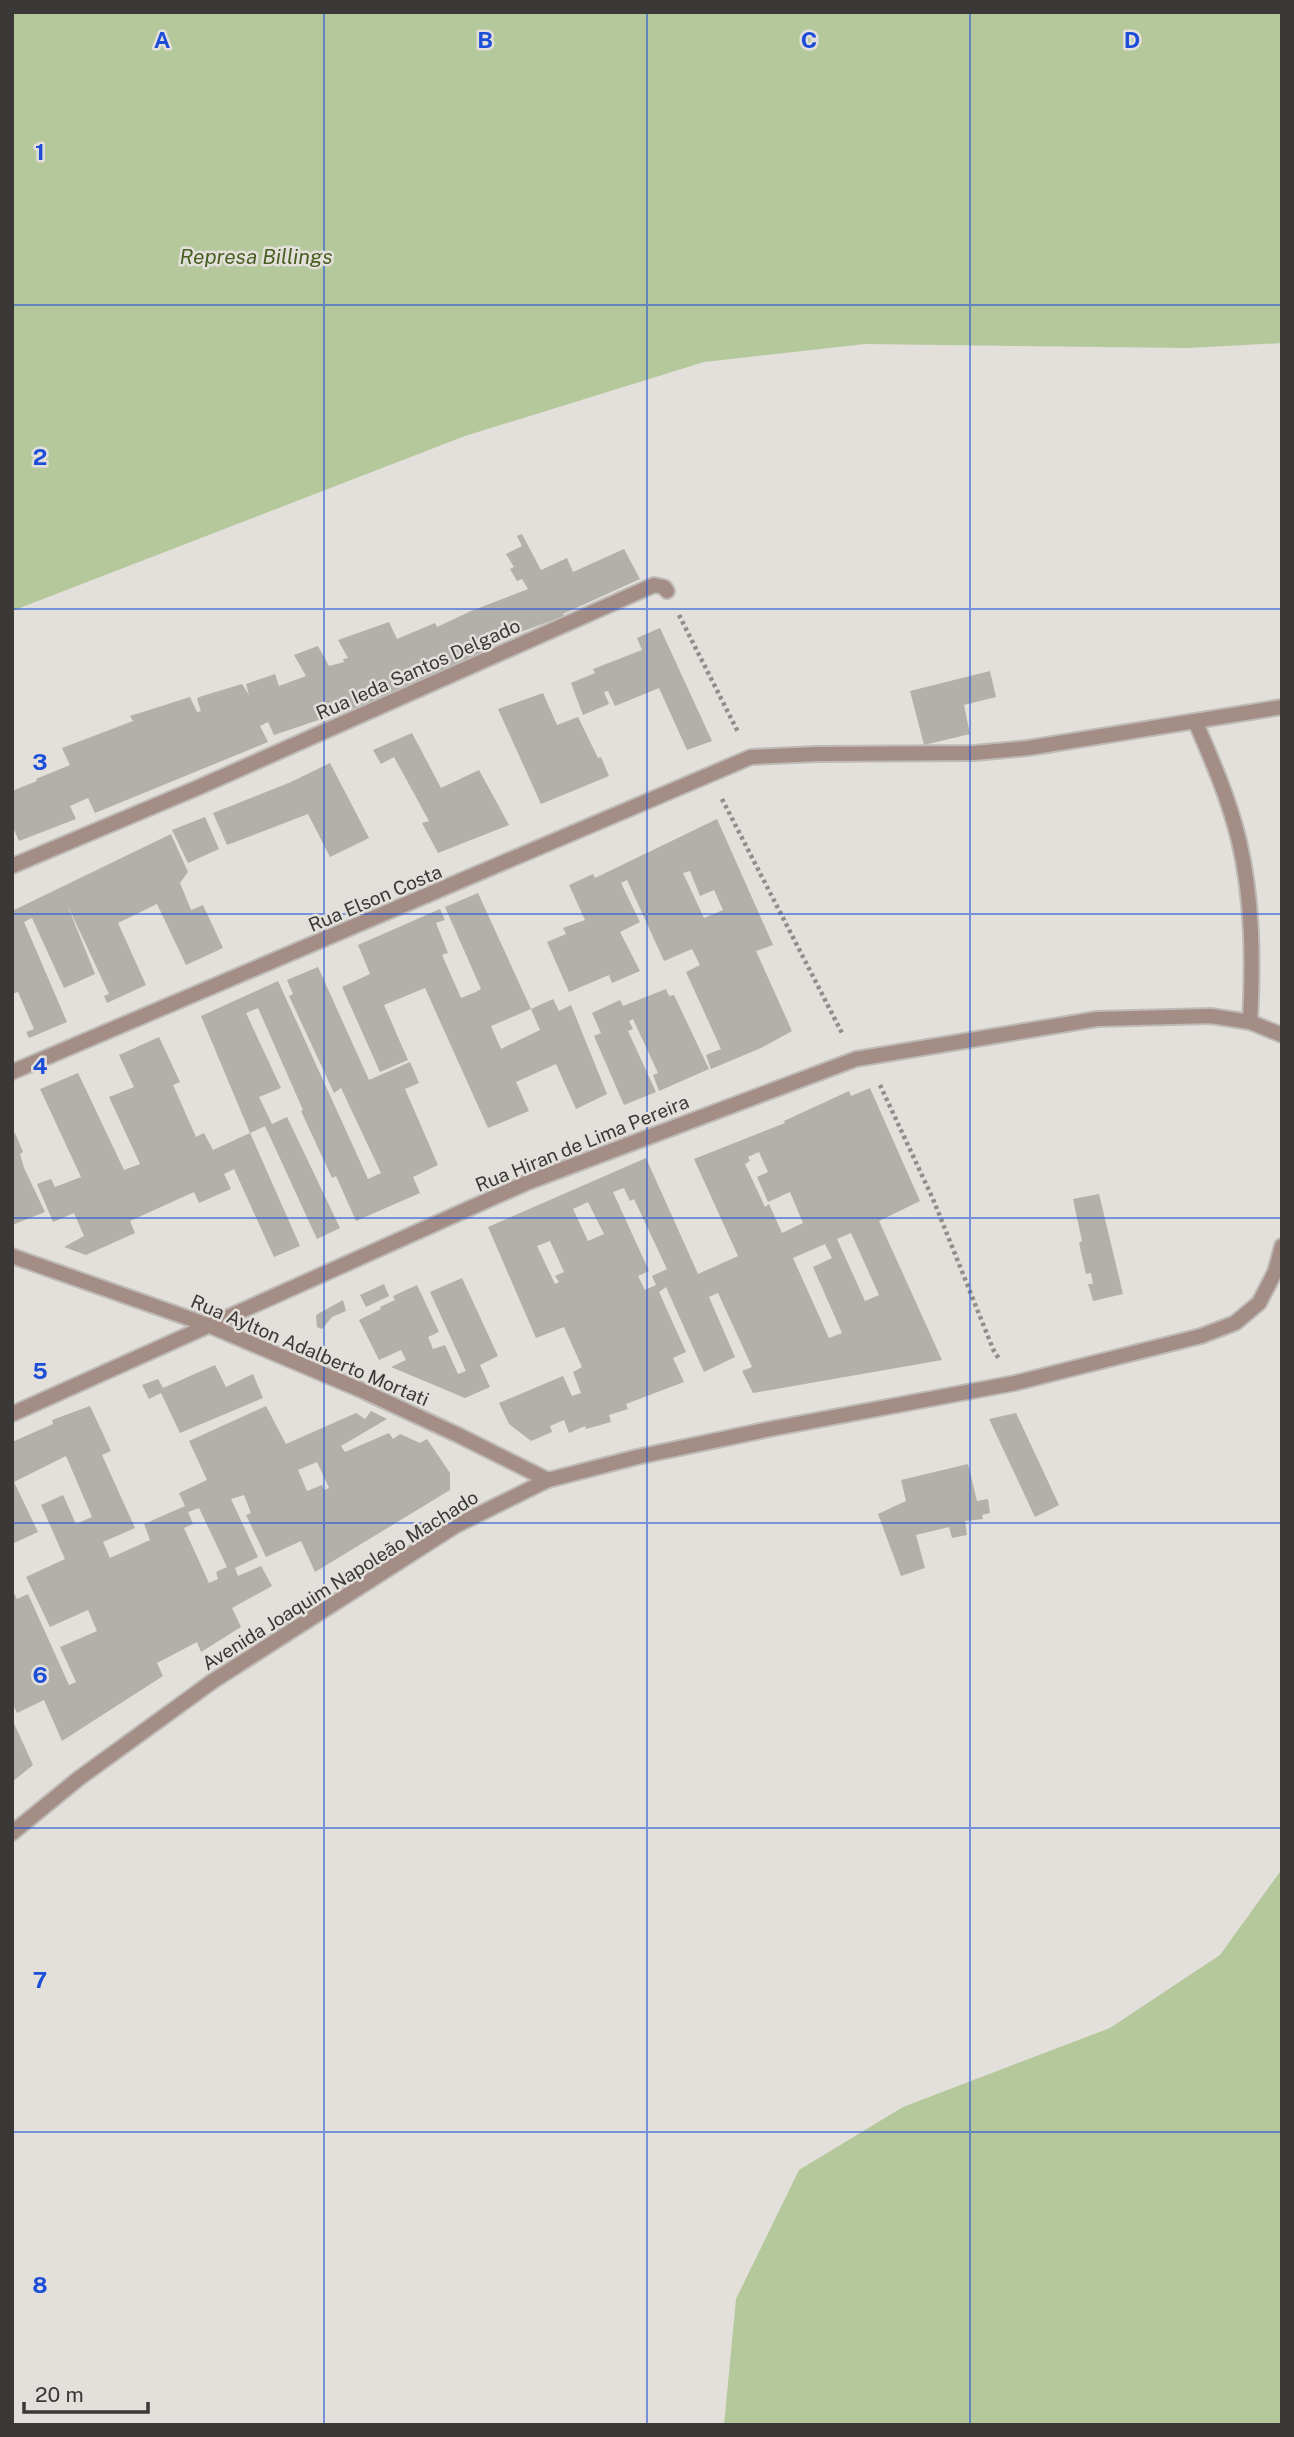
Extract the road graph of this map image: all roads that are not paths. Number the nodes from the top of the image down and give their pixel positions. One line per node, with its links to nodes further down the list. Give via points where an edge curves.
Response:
1 (667, 591): 4 (street, Rua Ieda Santos Delgado, via 654,585)
2 (1282, 707): 3 (street)
3 (1195, 721): 5 (street, via 1220,779 1239,841 1252,951); 7 (street, Rua Elson Costa, via 1028,748 751,757)
4 (12, 866)
5 (1250, 1022): 6 (street, Rua Hiran de Lima Pereira); 10 (street, Rua Hiran de Lima Pereira, via 1197,1016 1097,1019 856,1059 526,1183)
6 (1282, 1035)
7 (12, 1072)
8 (1282, 1245): 12 (street, Avenida Joaquim Napoleão Machado, via 1259,1303 1235,1323 1201,1336 1015,1383 770,1429)
9 (12, 1256): 10 (street, Rua Aylton Adalberto Mortati)
10 (208, 1325): 11 (street, Rua Hiran de Lima Pereira); 12 (street, Rua Aylton Adalberto Mortati, via 361,1390)
11 (12, 1414)
12 (548, 1480): 13 (street, Avenida Joaquim Napoleão Machado, via 455,1526 213,1681)
13 (12, 1833)

